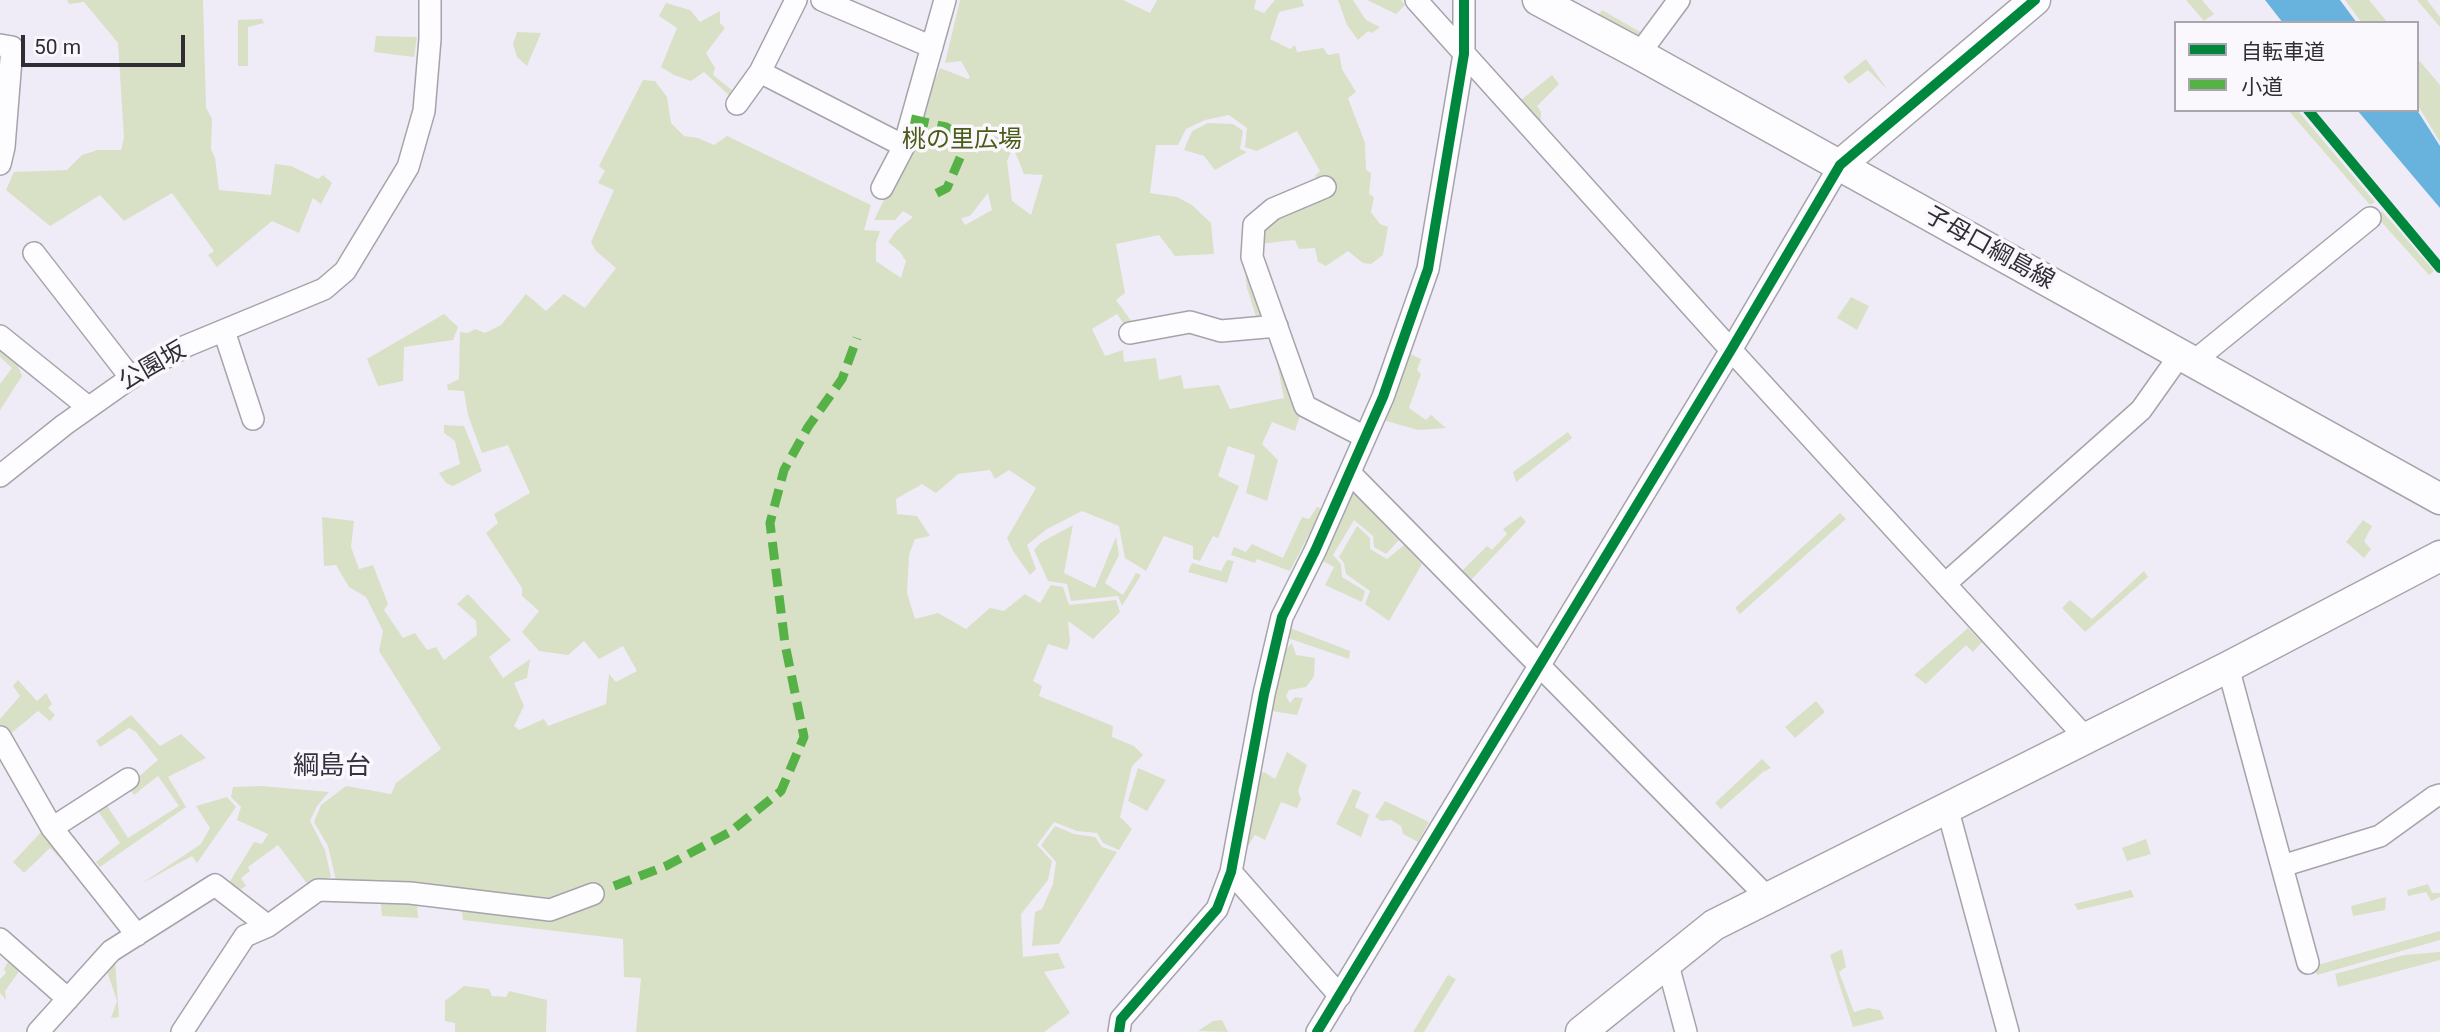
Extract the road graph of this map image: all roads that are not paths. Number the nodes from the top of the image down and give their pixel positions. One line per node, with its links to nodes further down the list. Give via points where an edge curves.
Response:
1 (430, 0): 24 (street, 公園坂, via 424,111 408,167 345,271 324,289)
2 (796, 0): 14 (street)
3 (822, 0): 11 (street)
4 (945, 0): 11 (street)
5 (1416, 0): 12 (street)
6 (1464, 0): 12 (street)
7 (1538, 0): 13 (street, 子母口綱島線)
8 (1679, 0): 13 (street)
9 (2035, 0): 18 (street)
10 (0, 45): 17 (street, via 12,47)
11 (932, 47): 16 (street)
12 (1464, 54): 27 (street); 32 (street, via 1428,269)
13 (1639, 54): 18 (street, 子母口綱島線)
14 (760, 72): 15 (street); 16 (street)
15 (737, 103)
16 (904, 146): 20 (street)
17 (1, 152)
18 (1840, 165): 27 (street); 28 (street, 子母口綱島線)
19 (1325, 187): 23 (street, via 1273,209 1254,225 1252,257)
20 (882, 188)
21 (2370, 218): 28 (street)
22 (34, 253): 29 (street)
23 (1277, 326): 25 (street, via 1221,331 1190,321); 32 (street, via 1305,407)
24 (224, 331): 29 (street, 公園坂, via 186,346); 31 (street)
25 (1130, 333)
26 (0, 336): 30 (street)
27 (1731, 350): 37 (street); 38 (street)
28 (2186, 358): 35 (street, 子母口綱島線); 37 (street, via 2141,410)
29 (131, 378): 30 (street, 公園坂)
30 (88, 407): 34 (street, 公園坂)
31 (253, 419)
32 (1366, 437): 33 (street)
33 (1349, 473): 38 (street); 47 (street, via 1282,617)
34 (0, 476)
35 (2440, 499)
36 (2440, 556): 39 (street)
37 (1945, 584): 41 (street)
38 (1538, 666): 49 (street); 55 (street)
39 (2228, 667): 41 (street); 46 (street)
40 (0, 737): 45 (street)
41 (2085, 737): 44 (street)
42 (128, 779): 45 (street)
43 (2440, 795): 46 (street, via 2380,836)
44 (1947, 807): 49 (street); 63 (street)
45 (52, 828): 51 (street)
46 (2282, 866): 54 (street)
47 (1231, 872): 55 (street); 59 (street, via 1217,909 1121,1019)
48 (593, 894): 50 (street, via 550,910 410,892 318,890)
49 (1767, 897): 53 (street, via 1714,925)
50 (268, 926): 51 (street, via 215,885); 58 (street, via 245,936)
51 (137, 935): 56 (street, via 111,951)
52 (0, 939): 56 (street)
53 (1667, 961): 61 (street); 62 (street)
54 (2308, 963)
55 (1340, 996): 60 (street)
56 (68, 999): 57 (street)
57 (38, 1032)
58 (182, 1032)
59 (1119, 1032)
60 (1317, 1032)
61 (1581, 1032)
62 (1686, 1032)
63 (2008, 1032)

